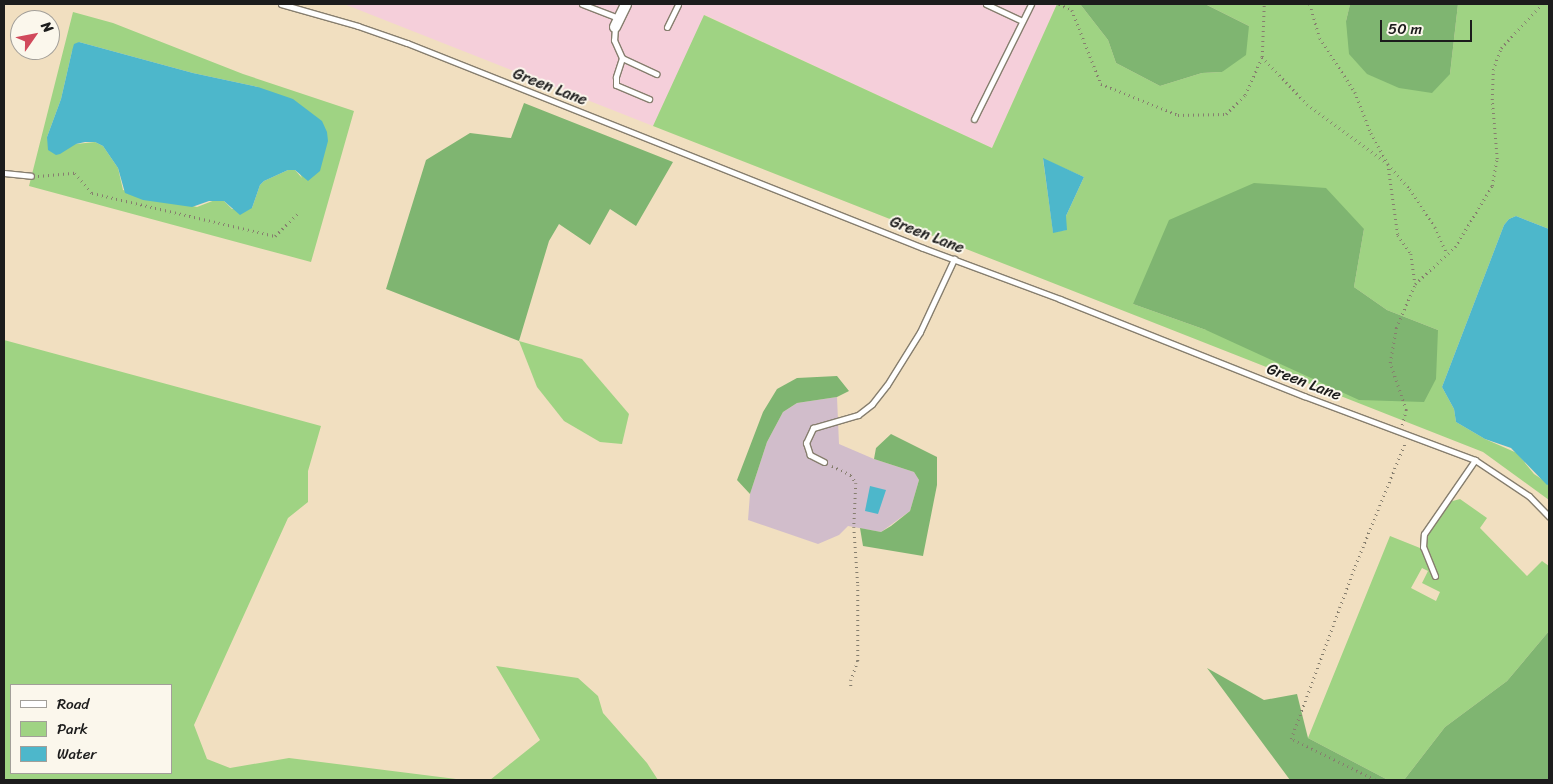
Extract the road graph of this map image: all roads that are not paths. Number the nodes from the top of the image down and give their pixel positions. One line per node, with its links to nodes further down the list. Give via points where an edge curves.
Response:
1 (281, 4): 16 (lane, Green Lane, via 407,43)
2 (582, 4): 8 (lane)
3 (626, 4): 8 (street)
4 (678, 4): 9 (lane)
5 (986, 4): 7 (lane)
6 (1031, 4): 7 (lane)
7 (1022, 21): 13 (lane)
8 (618, 22): 10 (lane, via 614,40)
9 (668, 27)
10 (622, 58): 11 (lane); 12 (lane, via 616,85)
11 (656, 74)
12 (649, 99)
13 (974, 119)
14 (4, 173): 15 (lane)
15 (31, 176)
16 (954, 259): 17 (lane, Green Lane); 18 (lane, via 920,332 872,404 858,415 813,428 806,444 810,455)
17 (1475, 460): 19 (lane, Green Lane, via 1529,496); 20 (lane, via 1424,534 1424,547)
18 (824, 462)
19 (1549, 517)
20 (1435, 576)

